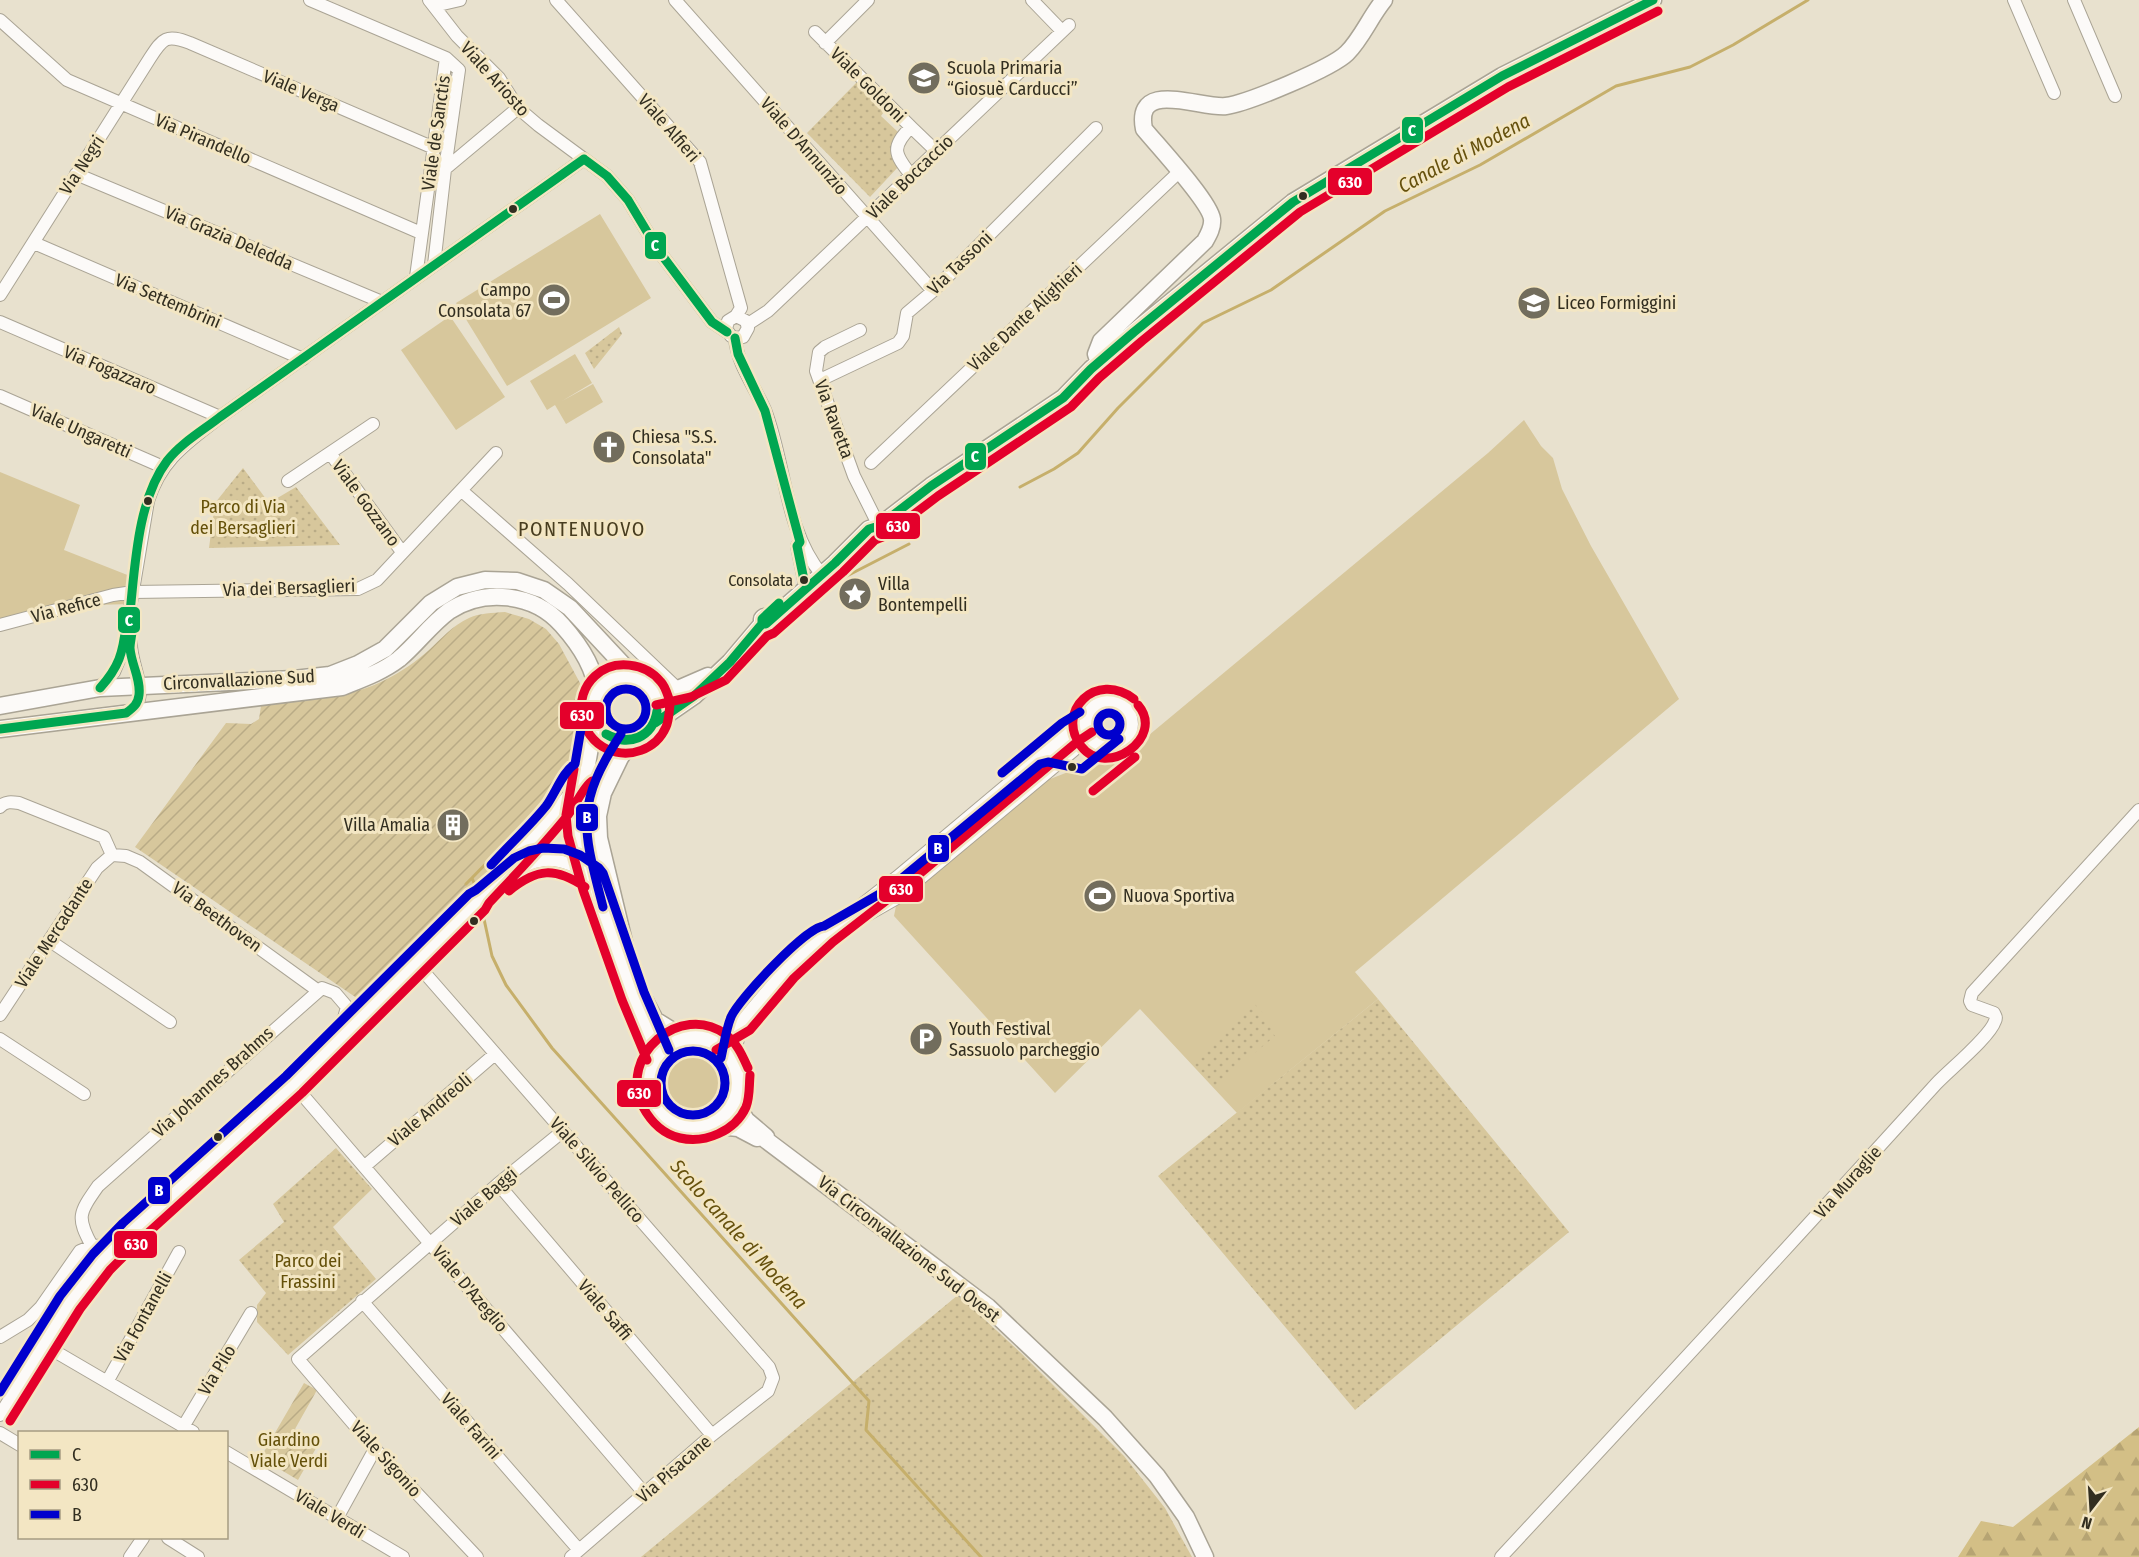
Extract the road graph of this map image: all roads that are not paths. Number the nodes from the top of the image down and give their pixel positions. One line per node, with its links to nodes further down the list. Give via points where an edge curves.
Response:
1 (310, 0): 16 (street)
2 (460, 0): 11 (street)
3 (556, 0): 38 (street, Viale Alfieri, via 700,162 741,308)
4 (675, 0): 30 (street, Viale D'Annunzio)
5 (868, 0): 15 (street, Viale Goldoni)
6 (1032, 0): 24 (street, Viale Boccaccio, via 1065,28)
7 (1384, 0): 27 (main road, via 1350,50 1325,68 1226,106 1161,98 1150,104 1144,111 1144,129)
8 (1653, 0): 44 (main road, via 1502,76 1293,202)
9 (2014, 0): 17 (street)
10 (2074, 0): 18 (street)
11 (432, 3): 20 (street, Viale Ariosto, via 457,36 500,78)
12 (0, 20): 19 (street, Via Pirandello, via 67,80)
13 (815, 32): 15 (street, Viale Goldoni)
14 (167, 38): 19 (street, Via Negri, via 153,53); 23 (street, Viale Verga, via 190,43)
15 (825, 42): 21 (street, Viale Goldoni)
16 (447, 58): 23 (street, Viale de Sanctis); 26 (street, Viale de Sanctis, via 459,70)
17 (2054, 93)
18 (2115, 96)
19 (122, 104): 28 (street, Via Negri); 31 (street, Via Pirandello)
20 (518, 108): 25 (street, Viale Ariosto); 26 (street)
21 (911, 126): 24 (street, Viale Goldoni); 29 (street, Viale Goldoni, via 898,141 896,151)
22 (1096, 128): 35 (street, Via Tassoni)
23 (434, 148): 31 (street, Viale de Sanctis)
24 (936, 151): 29 (street, Viale Boccaccio)
25 (584, 159): 33 (street); 42 (street, Viale Ariosto, via 607,176 712,322)
26 (445, 169): 33 (street, Viale de Sanctis)
27 (1179, 172): 44 (main road, via 1207,204 1211,231 1101,341 1096,354); 51 (street, Viale Dante Alighieri)
28 (76, 174): 32 (street, Via Negri); 37 (street, Via Grazia Deledda)
29 (911, 175): 30 (street, Viale Boccaccio)
30 (868, 218): 35 (street, Viale D'Annunzio); 40 (street, Viale Boccaccio, via 768,311)
31 (421, 233): 34 (street, Viale de Sanctis)
32 (34, 243): 36 (street, Via Negri); 43 (street, Via Settembrini)
33 (434, 265): 34 (street)
34 (416, 278): 37 (street)
35 (933, 291): 45 (street, Via Tassoni, via 907,313 898,343)
36 (0, 295)
37 (382, 302): 43 (street)
38 (736, 316): 40 (street); 42 (street, via 726,327)
39 (0, 322): 47 (street, Via Fogazzaro)
40 (748, 324): 42 (street, via 745,335)
41 (860, 330): 45 (street, Via Ravetta, via 819,352 816,370)
42 (731, 335): 57 (street, via 765,411 800,542)
43 (303, 359): 47 (street)
44 (1099, 363): 55 (main road, via 1056,403 931,486)
45 (820, 380): 55 (street, Via Ravetta, via 854,476)
46 (0, 396): 52 (street, Viale Ungaretti)
47 (220, 417): 52 (street)
48 (373, 424): 49 (street)
49 (330, 453): 53 (street); 56 (street, Viale Gozzano)
50 (496, 453): 54 (street, Via dei Bersaglieri)
51 (871, 463)
52 (163, 467): 58 (street, via 148,501)
53 (288, 481)
54 (462, 491): 56 (street, Via dei Bersaglieri); 65 (street, via 568,584)
55 (879, 526): 57 (main road, via 866,524)
56 (402, 552): 58 (street, Via dei Bersaglieri, via 377,580 358,588)
57 (814, 575): 61 (main road)
58 (133, 592): 59 (street); 60 (street, Via Refice)
59 (129, 621): 63 (street, via 130,651); 64 (street, via 114,672)
60 (0, 626)
61 (720, 670): 65 (main road); 72 (main road, via 694,696)
62 (630, 676): 63 (main road, Circonvallazione Sud, via 570,608 544,590 516,581 485,580 457,587 431,603 385,648 330,675); 66 (main road, via 611,680); 67 (main road, Circonvallazione Sud, via 644,682)
63 (140, 684): 64 (main road, Circonvallazione Sud); 69 (street, Circonvallazione Sud, via 140,698)
64 (100, 687): 68 (main road, Circonvallazione Sud)
65 (678, 689): 67 (main road)
66 (597, 693): 69 (main road, Circonvallazione Sud, via 590,665 557,619 535,604 494,597 471,600 451,610 399,658 373,675 342,687); 70 (main road, Circonvallazione Sud, via 593,705)
67 (654, 693): 72 (main road, via 658,703)
68 (0, 706)
69 (126, 713): 73 (main road, Circonvallazione Sud)
70 (595, 719): 74 (main road, via 609,737); 76 (main road, Circonvallazione Sud)
71 (1086, 722): 75 (street); 75 (street, via 1094,706 1105,701 1119,703 1130,714 1131,731 1123,742 1111,747); 82 (street)
72 (655, 723): 74 (main road, via 641,738)
73 (0, 729)
74 (631, 741): 89 (main road, via 603,793 599,838 634,979 655,1020)
75 (1094, 741): 82 (street, via 1079,746 897,898)
76 (586, 771): 80 (main road, Circonvallazione Sud, via 578,816); 81 (street, via 578,776 554,815)
77 (0, 807): 79 (street, via 9,802 20,803 104,837)
78 (2139, 810): 132 (street, Via Muraglie, via 1972,993 1972,1005 1994,1013 1995,1024)
79 (112, 855): 83 (street, Viale Mercadante, via 97,868); 85 (street, Via Beethoven, via 140,862)
80 (592, 877): 81 (street, via 566,862 538,860 519,868); 94 (main road, Circonvallazione Sud, via 633,996)
81 (477, 902): 84 (street)
82 (822, 938): 88 (street, via 786,970)
83 (50, 941): 86 (street, Viale Mercadante); 87 (street)
84 (416, 963): 92 (street); 93 (street, Viale Silvio Pellico)
85 (318, 990): 92 (street, via 331,990 345,1003 344,1018 330,1036); 106 (street, Via Johannes Brahms, via 98,1186 81,1217 81,1226)
86 (0, 1015)
87 (170, 1022)
88 (742, 1022): 91 (street); 95 (street)
89 (684, 1038): 91 (main road); 94 (main road)
90 (0, 1039): 97 (street)
91 (710, 1040): 95 (main road)
92 (334, 1046): 96 (street)
93 (495, 1054): 100 (street, Viale Silvio Pellico); 102 (street, Viale Andreoli)
94 (658, 1054): 99 (main road, Via Circonvallazione Sud Ovest, via 648,1082 657,1109 681,1126)
95 (734, 1061): 98 (main road, via 738,1081)
96 (294, 1085): 102 (street, Viale D'Azeglio); 105 (street)
97 (84, 1094)
98 (735, 1101): 99 (main road, via 729,1111); 101 (main road, Via Circonvallazione Sud Ovest, via 746,1120)
99 (709, 1125): 101 (main road, Via Circonvallazione Sud Ovest, via 738,1128)
100 (563, 1131): 103 (street, Viale Baggi); 113 (street, Viale Silvio Pellico, via 769,1367)
101 (766, 1140): 131 (main road, Via Circonvallazione Sud Ovest, via 997,1315 1105,1418 1157,1476 1186,1516)
102 (364, 1166): 104 (street, Viale D'Azeglio)
103 (498, 1184): 104 (street, Viale Baggi); 118 (street, Viale Saffi)
104 (431, 1242): 108 (street, Viale Baggi); 122 (street, Viale D'Azeglio)
105 (117, 1245): 106 (street); 111 (street, via 70,1302)
106 (92, 1246): 110 (street, via 80,1251 28,1320)
107 (179, 1252): 114 (street, Via Fontanelli)
108 (362, 1301): 112 (street, Viale Baggi); 126 (street, Viale Farini)
109 (251, 1313): 116 (street, Via Pilo)
110 (0, 1337)
111 (44, 1345): 114 (street); 115 (street)
112 (298, 1359): 120 (street, Viale Sigonio)
113 (773, 1378): 118 (street, Via Pisacane, via 768,1391)
114 (107, 1382): 116 (street)
115 (0, 1415)
116 (188, 1430)
117 (0, 1433): 119 (street)
118 (712, 1436): 122 (street, Via Pisacane)
119 (18, 1444)
120 (375, 1449): 123 (street); 130 (street, Viale Sigonio)
121 (228, 1453): 123 (street, Viale Verdi)
122 (645, 1494): 126 (street, Via Pisacane)
123 (337, 1518): 129 (street, Viale Verdi)
124 (142, 1539): 127 (street)
125 (170, 1539): 128 (street)
126 (575, 1554)
127 (130, 1557)
128 (198, 1557)
129 (403, 1557)
130 (477, 1557)
131 (1205, 1557)
132 (1501, 1557)

